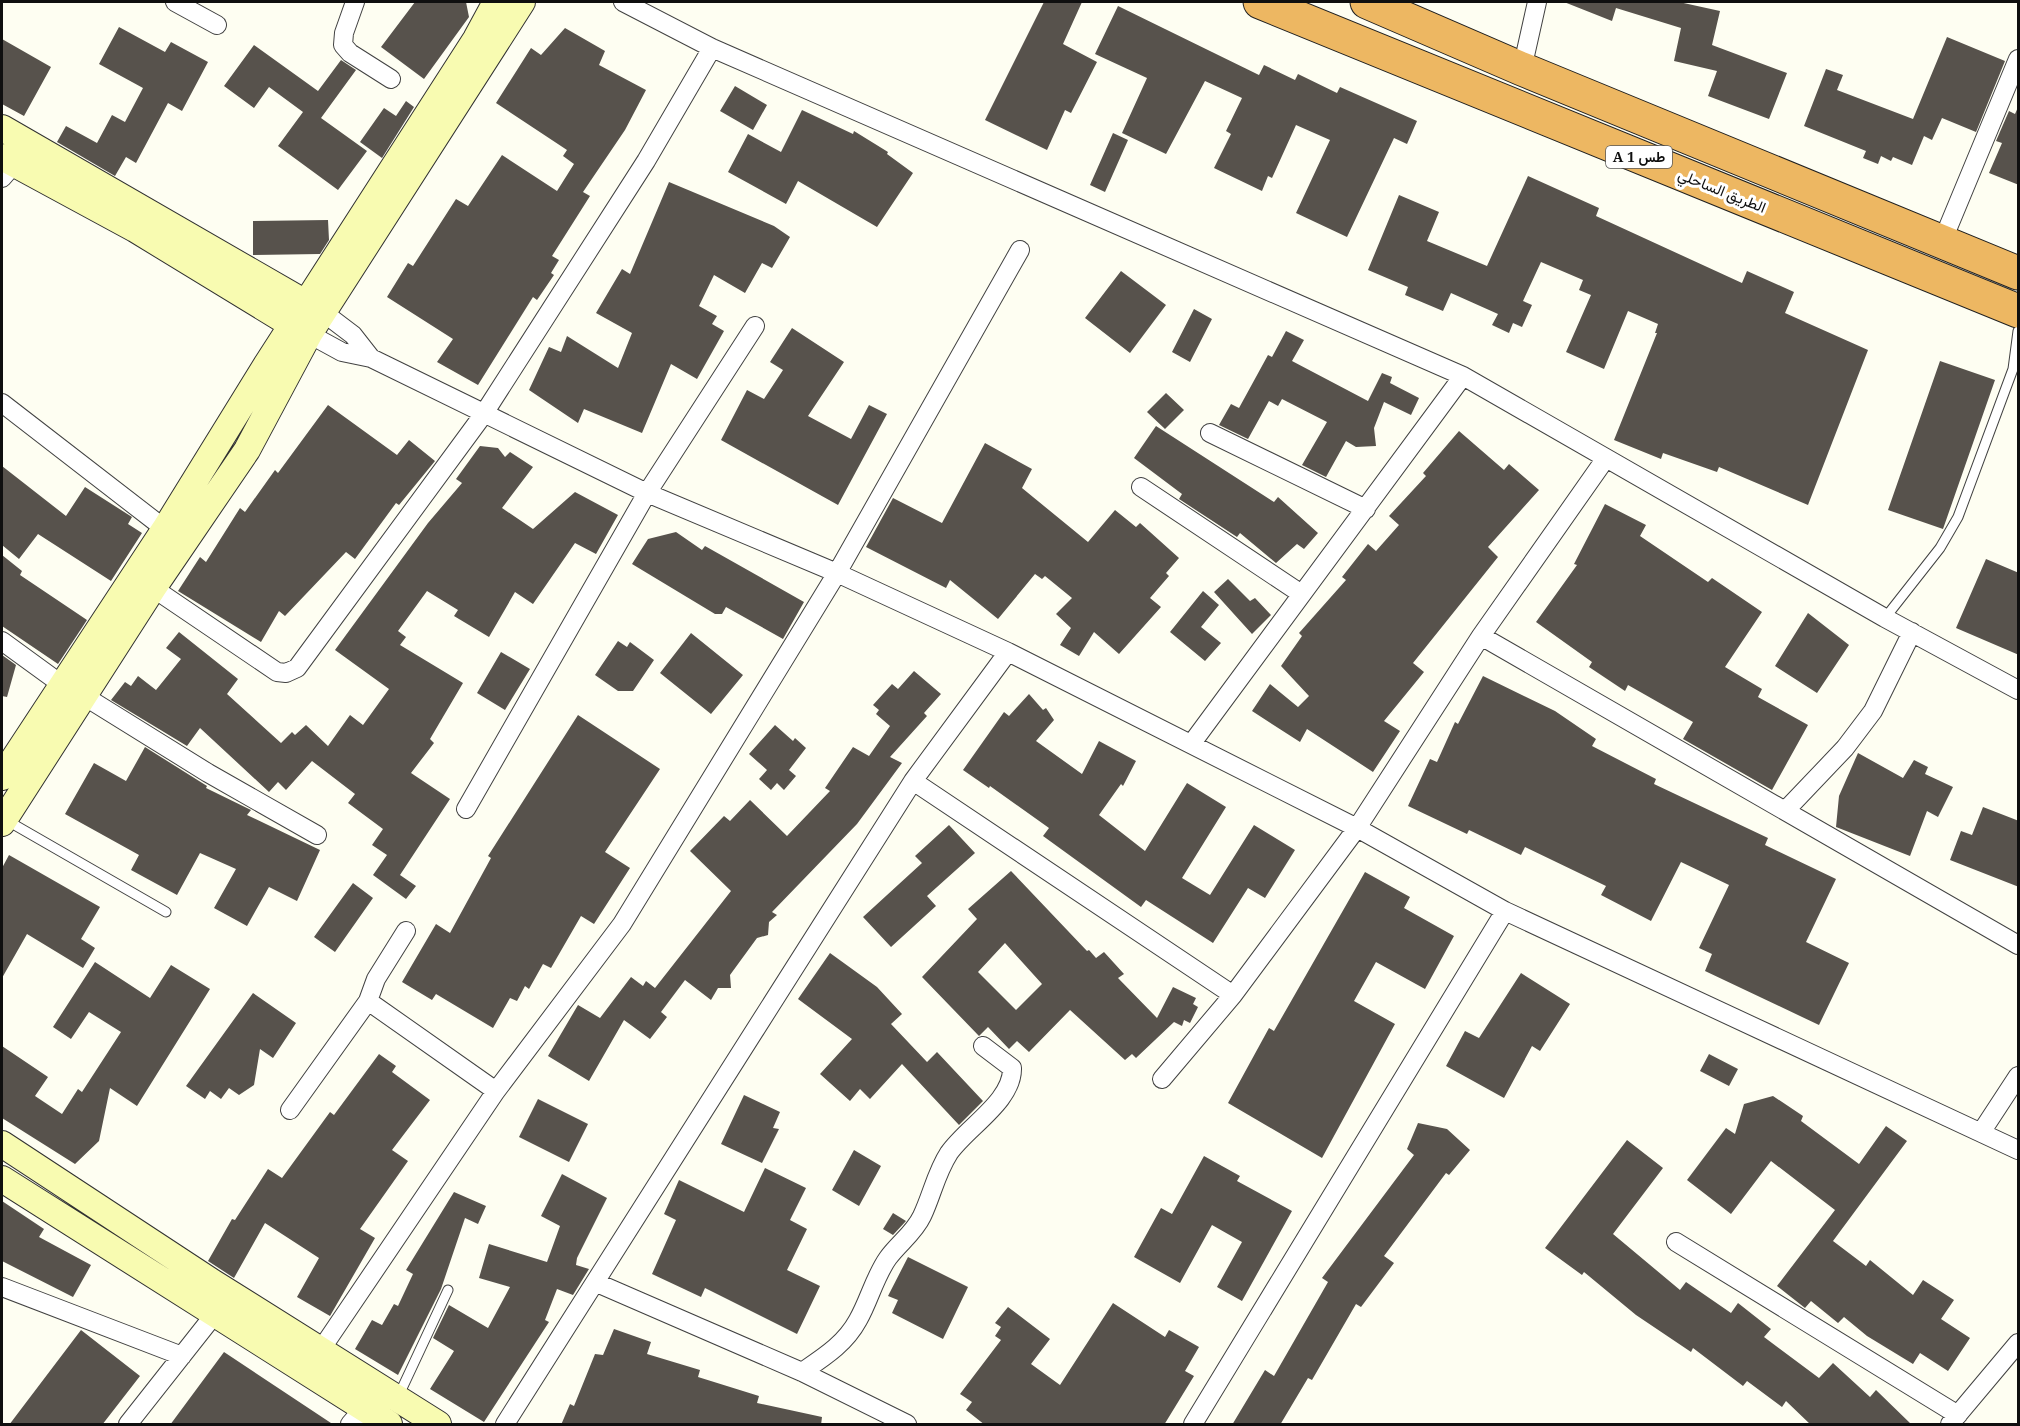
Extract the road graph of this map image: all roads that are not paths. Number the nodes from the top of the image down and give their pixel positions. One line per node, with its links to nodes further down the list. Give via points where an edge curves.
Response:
1 (175, 2): 9 (street)
2 (355, 2): 13 (street, via 343,45)
3 (496, 2): 19 (street)
4 (522, 2): 19 (street)
5 (622, 2): 10 (street)
6 (1260, 2): 20 (highway, الطريق الساحلي / A 1 طس)
7 (1367, 2): 12 (highway, A 1 طس)
8 (1537, 2): 12 (street)
9 (217, 25)
10 (712, 48): 25 (street); 27 (street, via 640,171)
11 (2019, 60): 16 (street)
12 (1522, 69): 16 (highway, A 1 طس)
13 (391, 79)
14 (2, 128): 19 (street)
15 (6, 166): 22 (street, via 135,229)
16 (1942, 242): 18 (highway, A 1 طس)
17 (1020, 250): 34 (street)
18 (2019, 273)
19 (316, 308): 22 (street); 24 (street, via 353,336)
20 (2019, 311)
21 (755, 326): 31 (street)
22 (301, 330): 24 (street, via 342,352); 33 (street); 35 (street, via 247,450)
23 (2019, 331): 37 (lane, via 2013,369 1958,517 1940,548)
24 (371, 358): 27 (street)
25 (1463, 376): 29 (street); 32 (street)
26 (2, 403): 33 (street)
27 (483, 415): 31 (street); 35 (street, via 297,668 277,672)
28 (1210, 434): 32 (street)
29 (1606, 458): 37 (street); 39 (street)
30 (1141, 487): 36 (street)
31 (647, 493): 34 (street); 48 (street)
32 (1366, 508): 36 (street)
33 (165, 529): 42 (street)
34 (837, 573): 41 (street); 62 (street, via 622,924)
35 (153, 588): 44 (street)
36 (1300, 593): 45 (street)
37 (1885, 618): 38 (street)
38 (1912, 632): 43 (street); 49 (street, via 1874,711)
39 (1481, 636): 49 (street); 51 (street)
40 (2, 642): 42 (street)
41 (1008, 652): 45 (street); 47 (street)
42 (61, 684): 46 (street)
43 (2019, 690)
44 (84, 696): 50 (street); 52 (street)
45 (1192, 743): 51 (street)
46 (2, 777)
47 (913, 782): 57 (street); 69 (street)
48 (466, 808)
49 (1785, 811): 56 (street)
50 (3, 821): 54 (lane)
51 (1357, 828): 53 (street); 57 (street)
52 (317, 835)
53 (1505, 911): 64 (street); 85 (street)
54 (166, 912)
55 (406, 931): 58 (street, via 376,979)
56 (2019, 945)
57 (1233, 995): 61 (street)
58 (368, 1002): 62 (street); 63 (street)
59 (983, 1046): 76 (street, via 1012,1068 1013,1080 950,1153 922,1216 887,1259 847,1337)
60 (2019, 1076): 64 (street)
61 (1161, 1079)
62 (495, 1091): 74 (street)
63 (290, 1110)
64 (1982, 1131): 66 (street)
65 (2, 1144): 74 (street)
66 (2019, 1150)
67 (2, 1179): 72 (street)
68 (1676, 1242): 79 (street)
69 (597, 1283): 76 (street); 83 (street)
70 (2, 1287): 75 (street)
71 (448, 1290): 77 (lane)
72 (214, 1316): 75 (street); 78 (street)
73 (2019, 1343): 79 (street)
74 (320, 1351): 77 (street)
75 (182, 1356): 80 (street)
76 (802, 1372): 84 (street)
77 (397, 1399): 82 (street)
78 (357, 1416): 81 (street)
79 (1954, 1420)
80 (128, 1425)
81 (389, 1425)
82 (438, 1425)
83 (505, 1425)
84 (907, 1425)
85 (1193, 1425)

